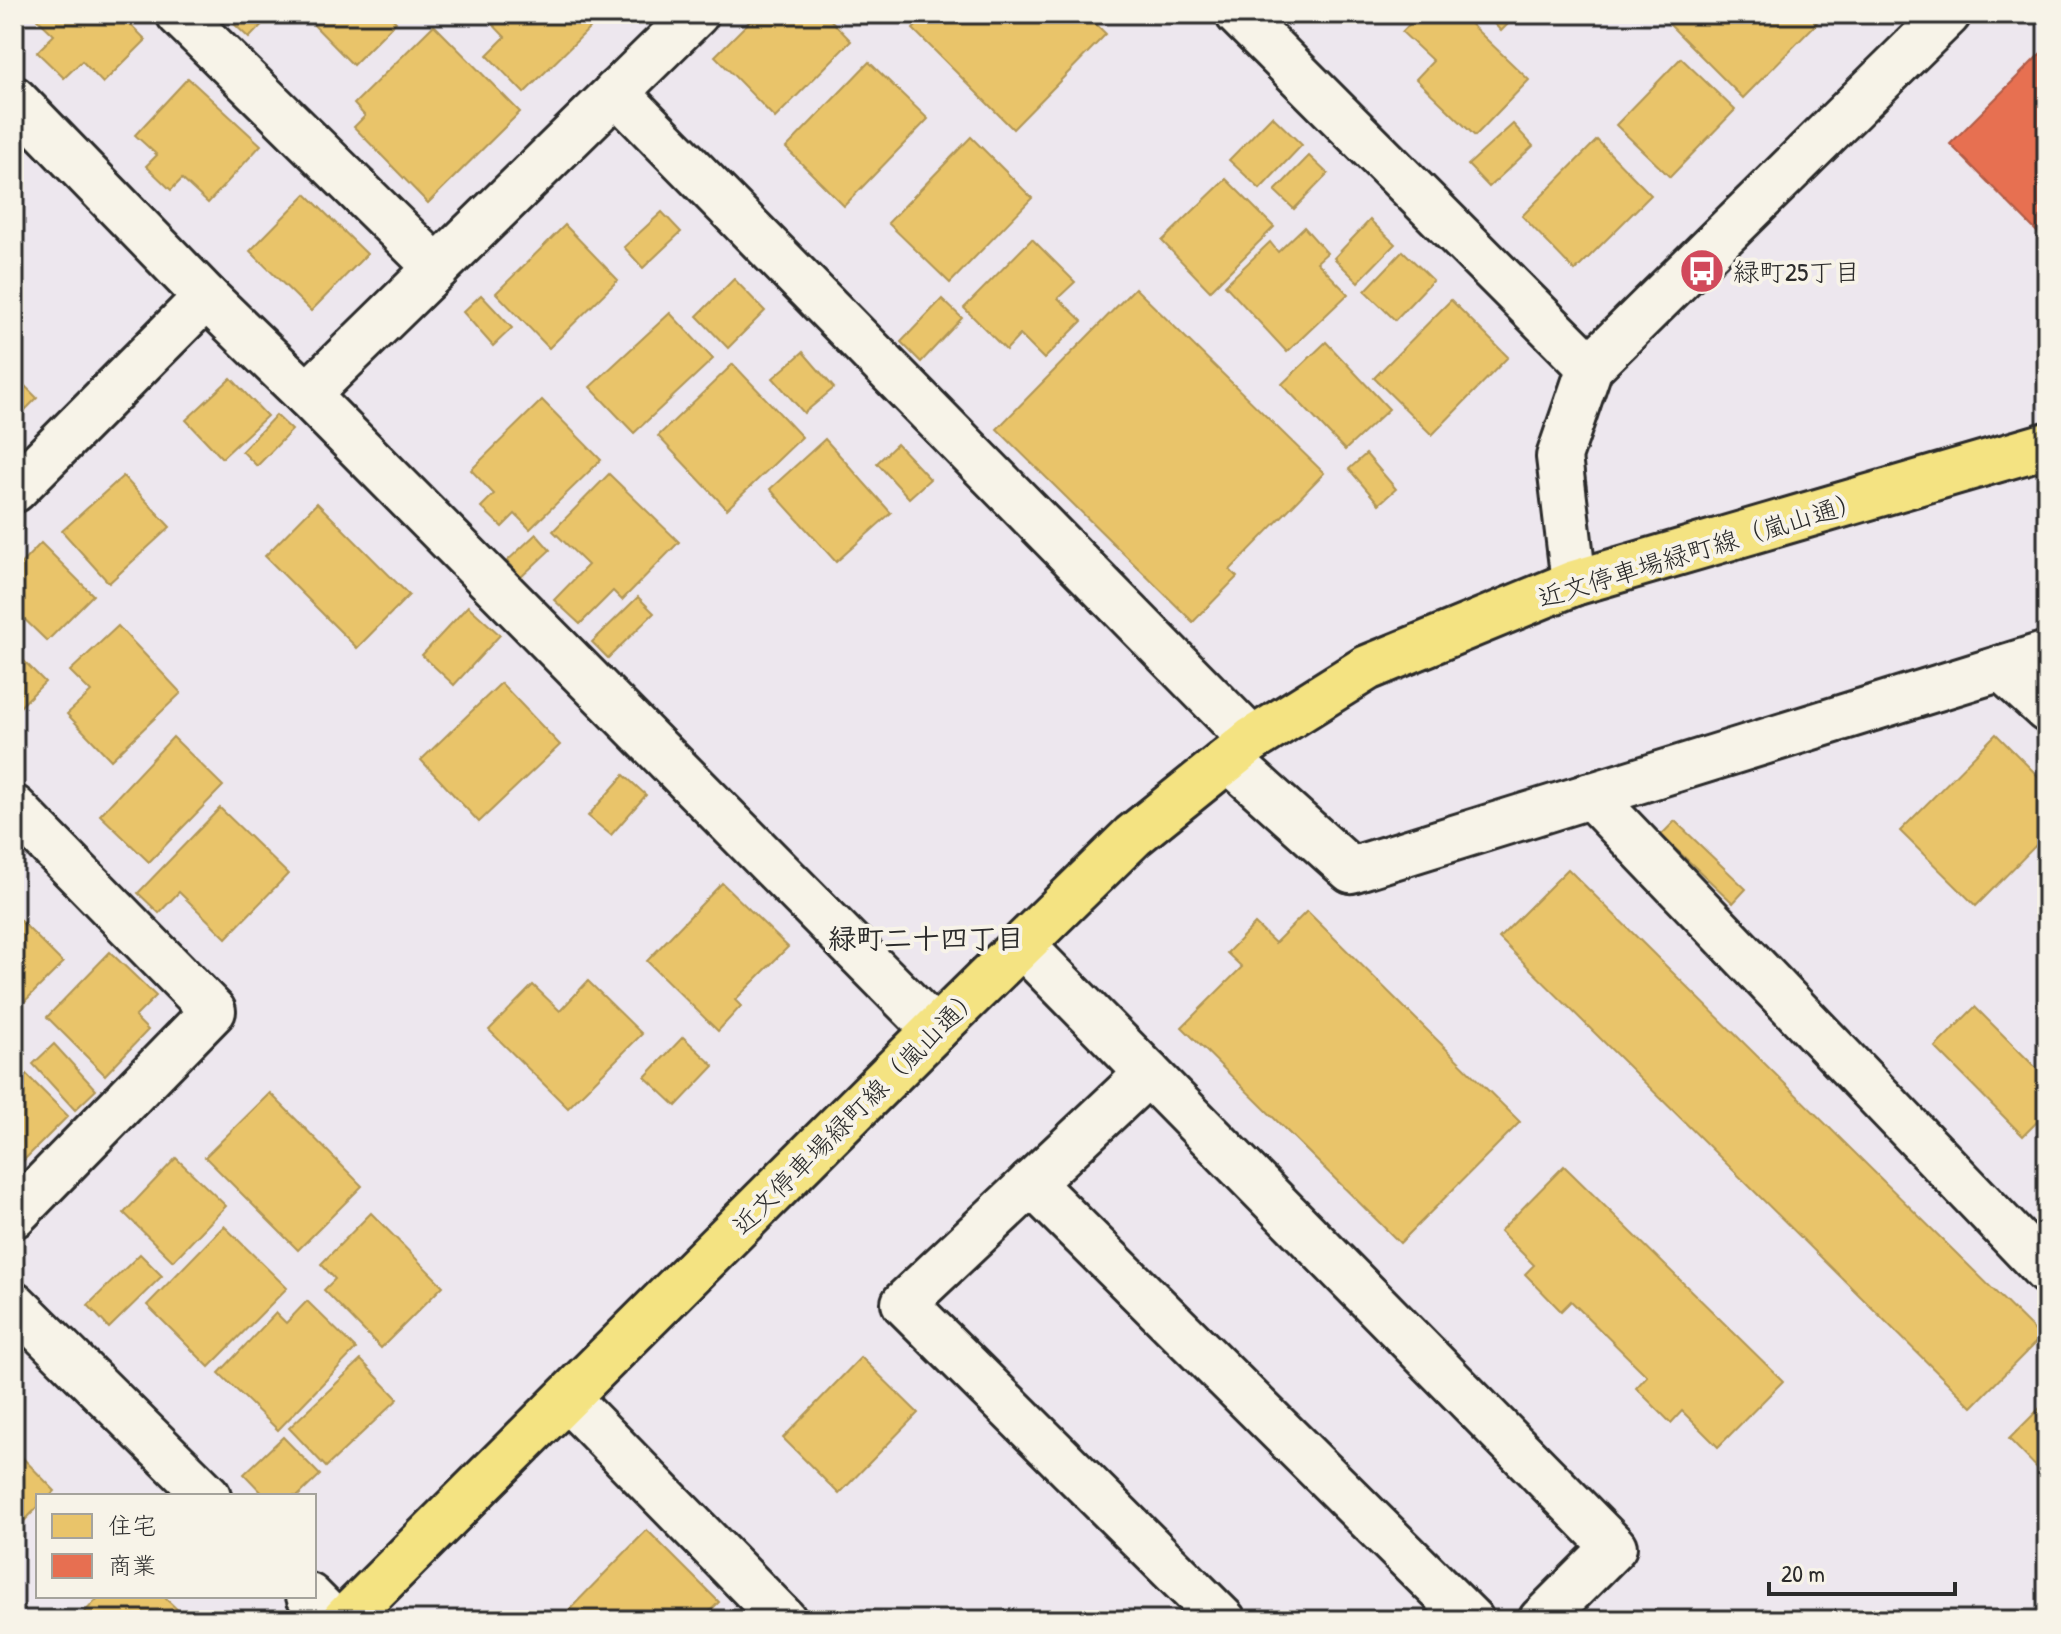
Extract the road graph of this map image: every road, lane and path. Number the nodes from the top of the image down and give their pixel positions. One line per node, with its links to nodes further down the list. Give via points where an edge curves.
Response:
1 (179, 14): 7 (street)
2 (696, 14): 5 (street)
3 (1948, 14): 9 (street)
4 (1247, 17): 9 (street)
5 (616, 92): 7 (street); 17 (street)
6 (14, 99): 8 (street)
7 (437, 268): 10 (street)
8 (206, 297): 10 (street); 12 (street)
9 (1590, 367): 13 (street, via 1559,457)
10 (307, 395): 21 (street)
11 (2047, 445): 13 (main road, 近文停車場緑町線（嵐山通）)
12 (14, 490)
13 (1574, 583): 17 (main road, 近文停車場緑町線（嵐山通）, via 1367,668)
14 (2047, 654): 15 (street)
15 (2001, 668): 16 (street); 18 (street)
16 (2047, 710)
17 (1241, 750): 18 (street, via 1351,870); 20 (main road, 近文停車場緑町線（嵐山通）, via 1133,836)
18 (1590, 795): 25 (street)
19 (14, 808): 24 (street, via 213,1011)
20 (1022, 945): 21 (main road, 近文停車場緑町線（嵐山通）); 22 (street)
21 (935, 1030): 27 (main road, 近文停車場緑町線（嵐山通）)
22 (1148, 1073): 23 (street); 35 (street, via 1614,1547)
23 (1031, 1183): 33 (street, via 904,1303); 34 (street)
24 (14, 1215)
25 (2047, 1272)
26 (14, 1304): 28 (street)
27 (568, 1399): 31 (main road, 近文停車場緑町線（嵐山通）); 32 (street)
28 (206, 1494)
29 (311, 1598): 30 (street)
30 (333, 1620)
31 (344, 1620)
32 (784, 1620)
33 (1223, 1620)
34 (1471, 1620)
35 (1541, 1620)

